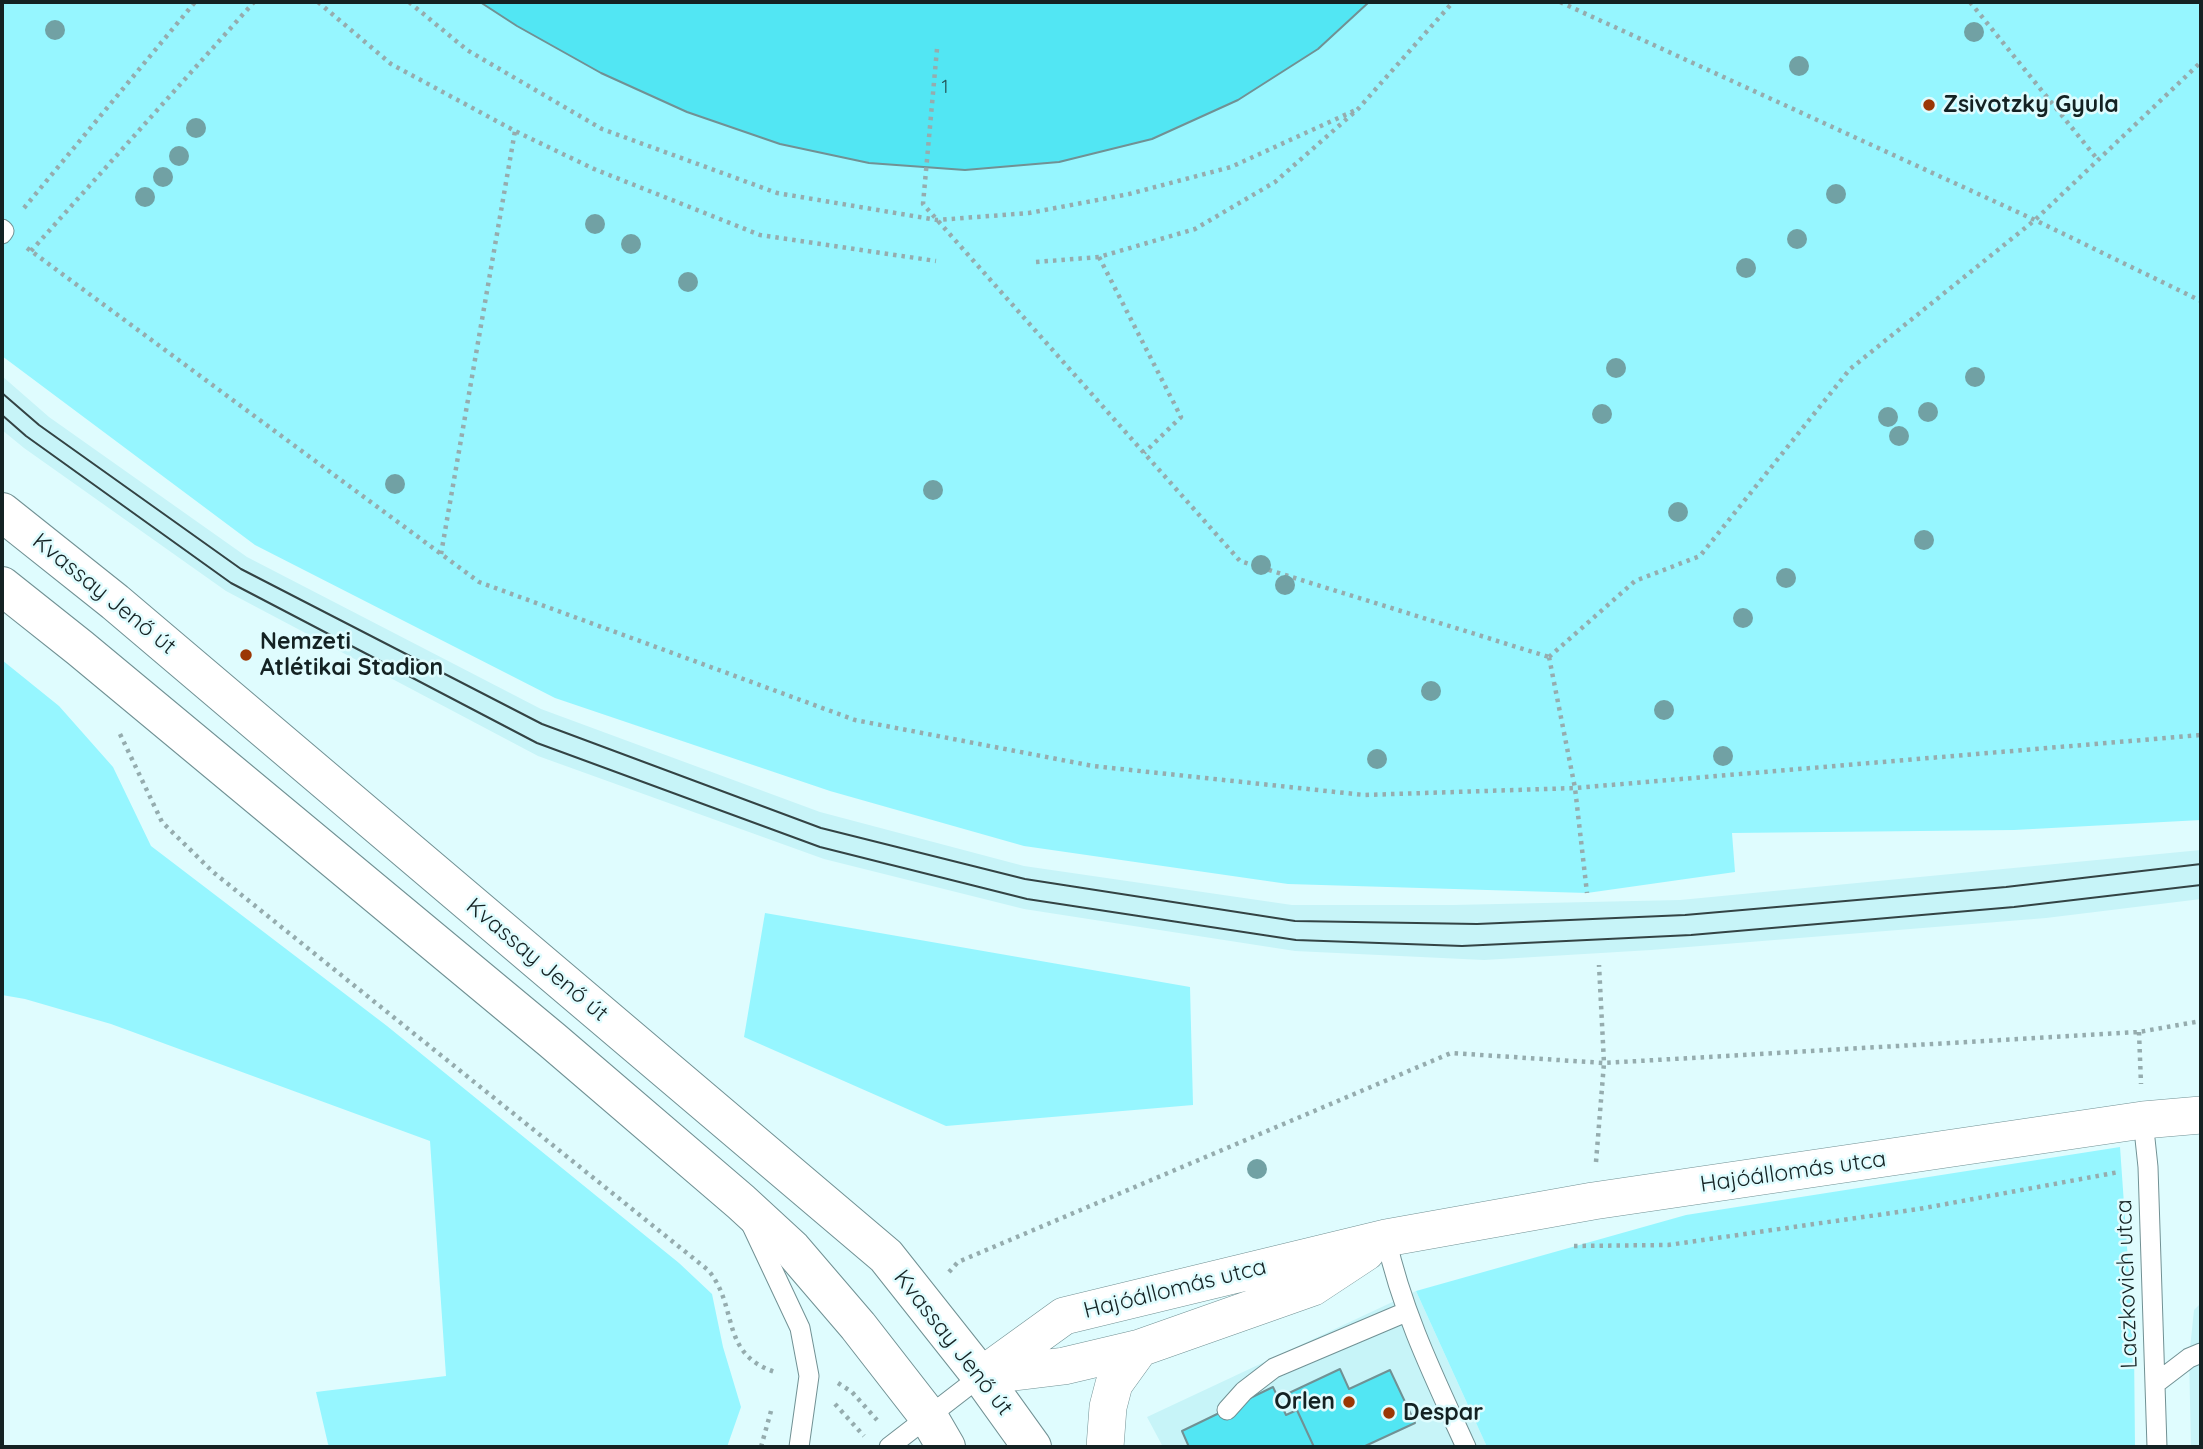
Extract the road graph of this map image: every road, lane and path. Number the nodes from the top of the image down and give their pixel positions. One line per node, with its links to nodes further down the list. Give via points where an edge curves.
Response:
1 (195, 2): 13 (path)
2 (254, 2): 22 (path, via 31,251)
3 (318, 2): 11 (path, via 391,64)
4 (409, 2): 14 (path, via 467,50 602,129 777,193)
5 (1453, 2): 10 (path)
6 (1560, 2): 15 (path)
7 (1970, 2): 12 (path)
8 (937, 49): 14 (path, via 923,204)
9 (2201, 62): 12 (path)
10 (1358, 109): 14 (path, via 1231,167 1129,194 1029,213); 16 (path, via 1275,183 1195,229)
11 (515, 131): 17 (path, via 594,169 760,235); 22 (path)
12 (2098, 160): 15 (path)
13 (28, 204)
14 (937, 220): 20 (path)
15 (2035, 220): 19 (path); 24 (path, via 1850,369 1700,556 1635,581)
16 (1099, 257): 18 (path); 20 (path, via 1181,417)
17 (936, 261)
18 (1036, 262)
19 (2201, 301)
20 (1144, 453): 24 (path, via 1240,561)
21 (2, 512): 45 (main road, Kvassay Jenő út, via 126,611 886,1256)
22 (440, 554): 27 (path, via 479,582 855,720 1093,766 1364,795)
23 (2, 586): 37 (main road)
24 (1549, 657): 27 (path)
25 (117, 727): 44 (path, via 162,822 213,872 708,1270 724,1296 740,1347 756,1364)
26 (2201, 735): 27 (path)
27 (1575, 788): 28 (path)
28 (1587, 893)
29 (1599, 965): 32 (path)
30 (2201, 1021): 31 (path)
31 (2139, 1032): 32 (path); 34 (path)
32 (1604, 1063): 36 (path); 40 (path, via 1451,1053)
33 (2201, 1115): 34 (street, Hajóállomás utca)
34 (2143, 1120): 35 (lane, Laczkovich utca); 36 (street, Hajóállomás utca)
35 (2148, 1167): 39 (path, via 1919,1209 1681,1243); 47 (lane, Laczkovich utca)
36 (1593, 1201): 38 (street, Hajóállomás utca)
37 (741, 1202): 50 (main road, via 792,1249 858,1326); 53 (lane, via 800,1328 809,1376)
38 (1386, 1238): 41 (lane); 42 (street, Hajóállomás utca, via 1313,1287); 45 (street, Hajóállomás utca, via 1064,1316)
39 (1563, 1247)
40 (958, 1262)
41 (1406, 1312): 49 (lane, via 1273,1368); 56 (lane)
42 (1140, 1348): 45 (street, Hajóállomás utca, via 1064,1366); 55 (street, via 1114,1384)
43 (2201, 1353): 47 (lane)
44 (776, 1373)
45 (981, 1376): 50 (lane, Hajóállomás utca); 54 (main road, Kvassay Jenő út)
46 (839, 1384): 51 (path, via 852,1392)
47 (2155, 1384): 57 (lane, Laczkovich utca)
48 (772, 1409): 52 (path)
49 (1227, 1410)
50 (937, 1432): 51 (lane, Hajóállomás utca)
51 (892, 1444)
52 (761, 1447)
53 (799, 1447)
54 (1031, 1447)
55 (1105, 1447)
56 (1466, 1447)
57 (2157, 1447)

